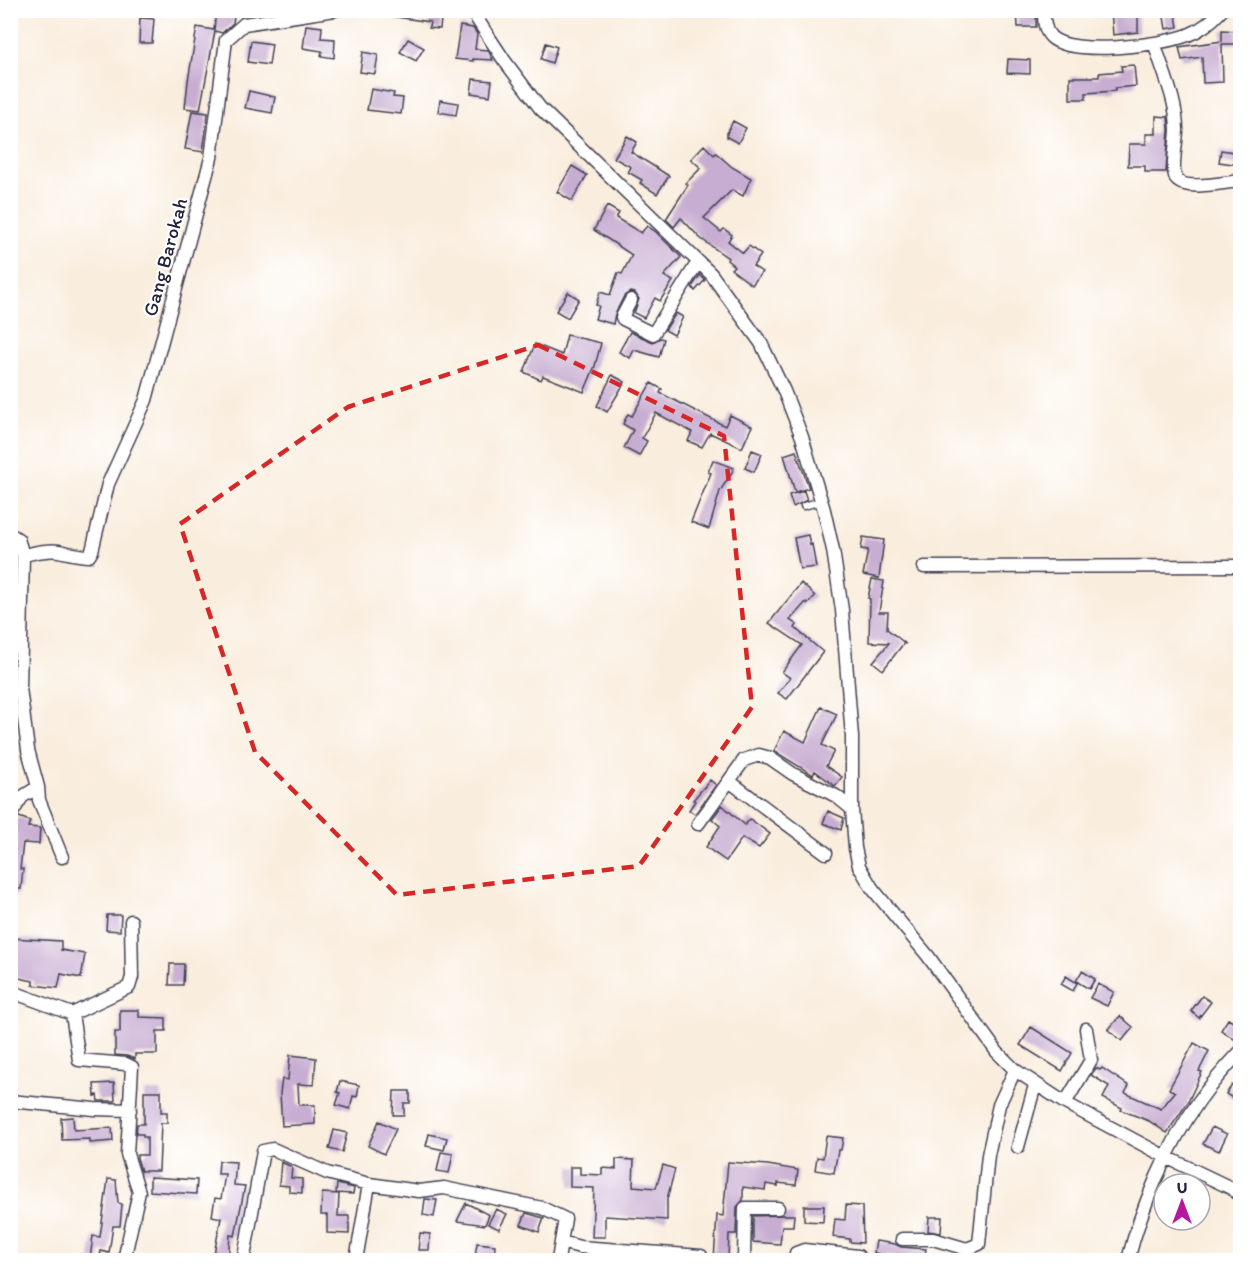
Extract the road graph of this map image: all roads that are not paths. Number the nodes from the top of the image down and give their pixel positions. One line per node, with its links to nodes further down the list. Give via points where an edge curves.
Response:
1 (335, 10): 12 (street, Gang Barokah, via 244,24 226,40 211,158 146,400 108,484 91,555 57,550)
2 (471, 10): 7 (street, via 540,108)
3 (1044, 10): 5 (street, via 1050,36 1061,44 1086,48)
4 (1222, 10): 5 (street, via 1200,29)
5 (1155, 45): 6 (street, via 1177,128 1176,180 1184,185)
6 (1240, 180)
7 (698, 261): 8 (street, via 653,334 623,320); 9 (street, via 761,343 802,437)
8 (631, 300)
9 (821, 501): 10 (lane); 17 (street, via 843,610 852,737)
10 (804, 506)
11 (10, 534): 12 (street, via 18,539)
12 (23, 555): 16 (street, via 20,688 28,750)
13 (1240, 566): 14 (street)
14 (924, 567)
15 (729, 781): 17 (street, via 744,760 759,754 836,796); 19 (street); 20 (street)
16 (38, 787): 18 (street, via 22,797); 21 (street, via 39,800)
17 (852, 810): 27 (street, via 859,866 872,888 928,956 997,1052)
18 (10, 816)
19 (698, 824)
20 (826, 853)
21 (62, 857)
22 (131, 921): 24 (street, via 129,987)
23 (10, 991): 24 (street)
24 (72, 1014): 31 (street, via 79,1060 132,1067)
25 (1086, 1029): 30 (street, via 1091,1060)
26 (1240, 1052): 33 (street, via 1198,1101)
27 (1015, 1070): 28 (street); 37 (street, via 999,1105 988,1155 979,1244 967,1249 933,1239)
28 (1035, 1085): 30 (street); 32 (street)
29 (10, 1101): 31 (street)
30 (1065, 1103): 33 (street)
31 (130, 1110): 40 (street, via 127,1154 139,1192)
32 (1018, 1147)
33 (1166, 1157): 35 (street); 47 (street)
34 (369, 1184): 38 (street, via 419,1191 444,1188 542,1208 565,1219); 39 (street, via 327,1173 273,1149 263,1151); 41 (street)
35 (1240, 1195)
36 (778, 1208): 44 (street, via 745,1208)
37 (902, 1239)
38 (561, 1242): 42 (street); 43 (street, via 580,1247 701,1256)
39 (243, 1259)
40 (124, 1260)
41 (356, 1260)
42 (558, 1260)
43 (702, 1260)
44 (744, 1260)
45 (795, 1260): 46 (street, via 796,1253 804,1250 858,1256)
46 (862, 1260)
47 (1128, 1260)

